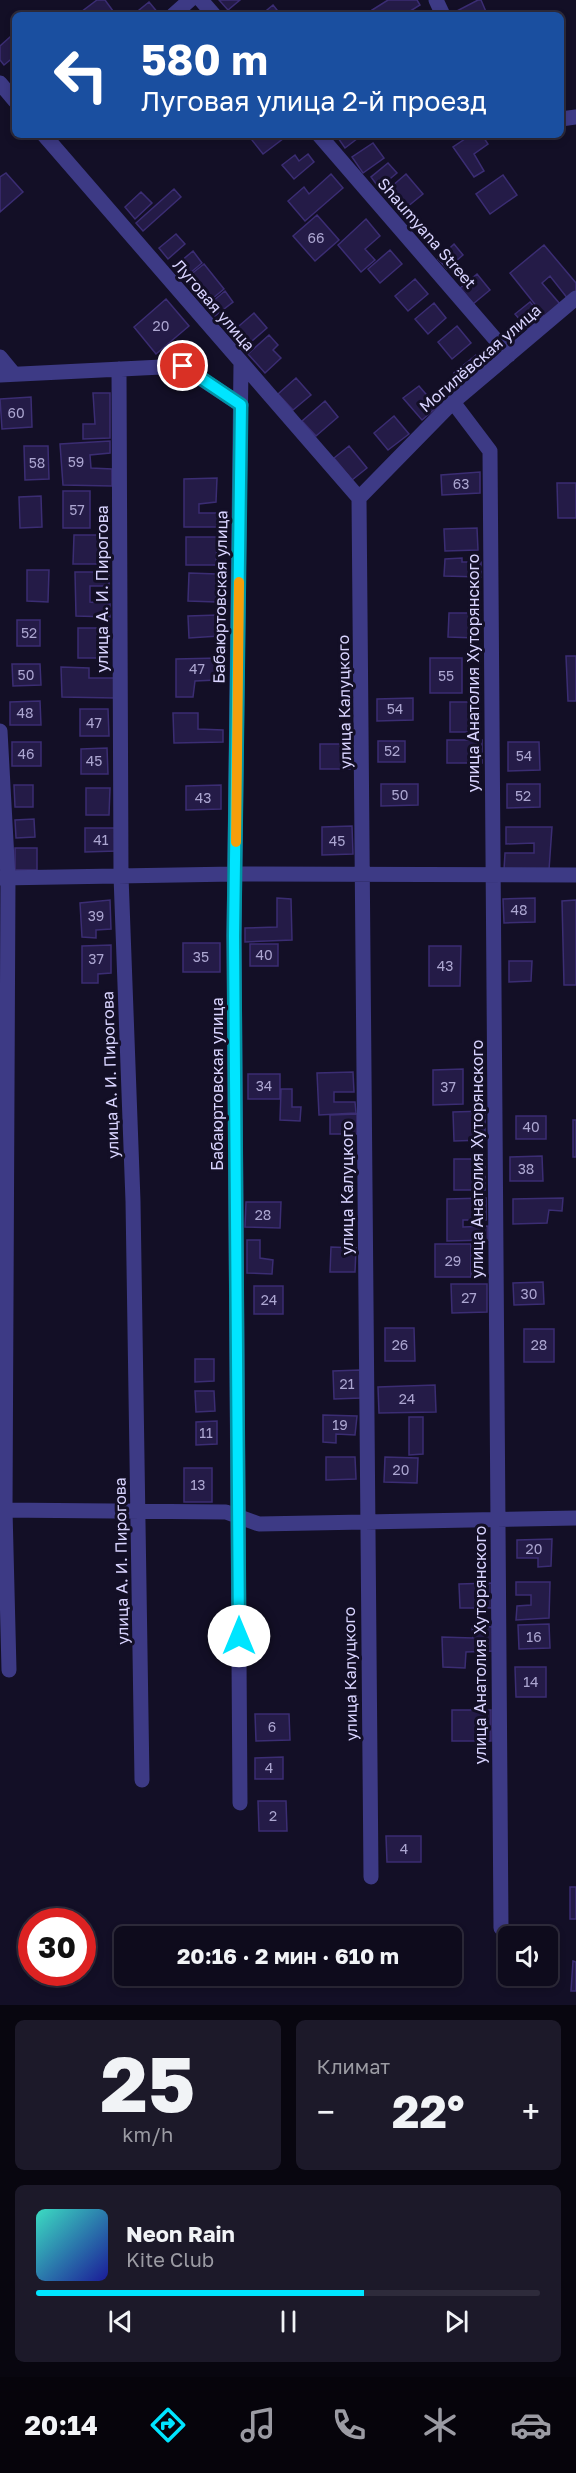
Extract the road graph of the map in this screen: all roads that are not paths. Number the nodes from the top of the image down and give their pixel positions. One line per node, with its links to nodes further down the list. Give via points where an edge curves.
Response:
1 (190, 0): 3 (street)
2 (201, 0): 4 (street)
3 (176, 12)
4 (211, 12)
5 (0, 84): 6 (street)
6 (12, 98)
7 (47, 138): 12 (street, Луговая улица)
8 (322, 138): 10 (street, Shaumyana Street)
9 (576, 298): 10 (street, Могилёвская улица)
10 (509, 355): 15 (street, Могилёвская улица)
11 (0, 357): 14 (street)
12 (241, 364): 16 (street, Бабаюртовская улица); 17 (street, Луговая улица)
13 (119, 369): 14 (street); 16 (street, via 183,366); 23 (street, улица А. И. Пирогова)
14 (7, 374)
15 (453, 402): 17 (street, Могилёвская улица); 21 (street, улица Анатолия Хуторянского, via 490,451)
16 (241, 405): 20 (street, Бабаюртовская улица)
17 (359, 498): 19 (street, улица Калуцкого)
18 (0, 731): 24 (street)
19 (365, 873): 20 (street); 21 (street); 30 (street, улица Калуцкого)
20 (235, 874): 23 (street); 27 (street, Бабаюртовская улица)
21 (493, 875): 22 (street); 29 (street, улица Анатолия Хуторянского)
22 (576, 875)
23 (121, 876): 24 (street); 26 (street, улица А. И. Пирогова, via 133,1190)
24 (4, 878): 25 (street)
25 (2, 1510): 26 (street); 31 (street)
26 (138, 1511): 27 (street, via 226,1512); 32 (street, улица А. И. Пирогова)
27 (238, 1516): 30 (street, via 260,1524); 33 (street, Бабаюртовская улица)
28 (576, 1518): 29 (street)
29 (498, 1520): 30 (street); 35 (street, улица Анатолия Хуторянского)
30 (366, 1522): 34 (street, улица Калуцкого)
31 (9, 1670)
32 (141, 1780)
33 (240, 1803)
34 (371, 1877)
35 (501, 1926)

